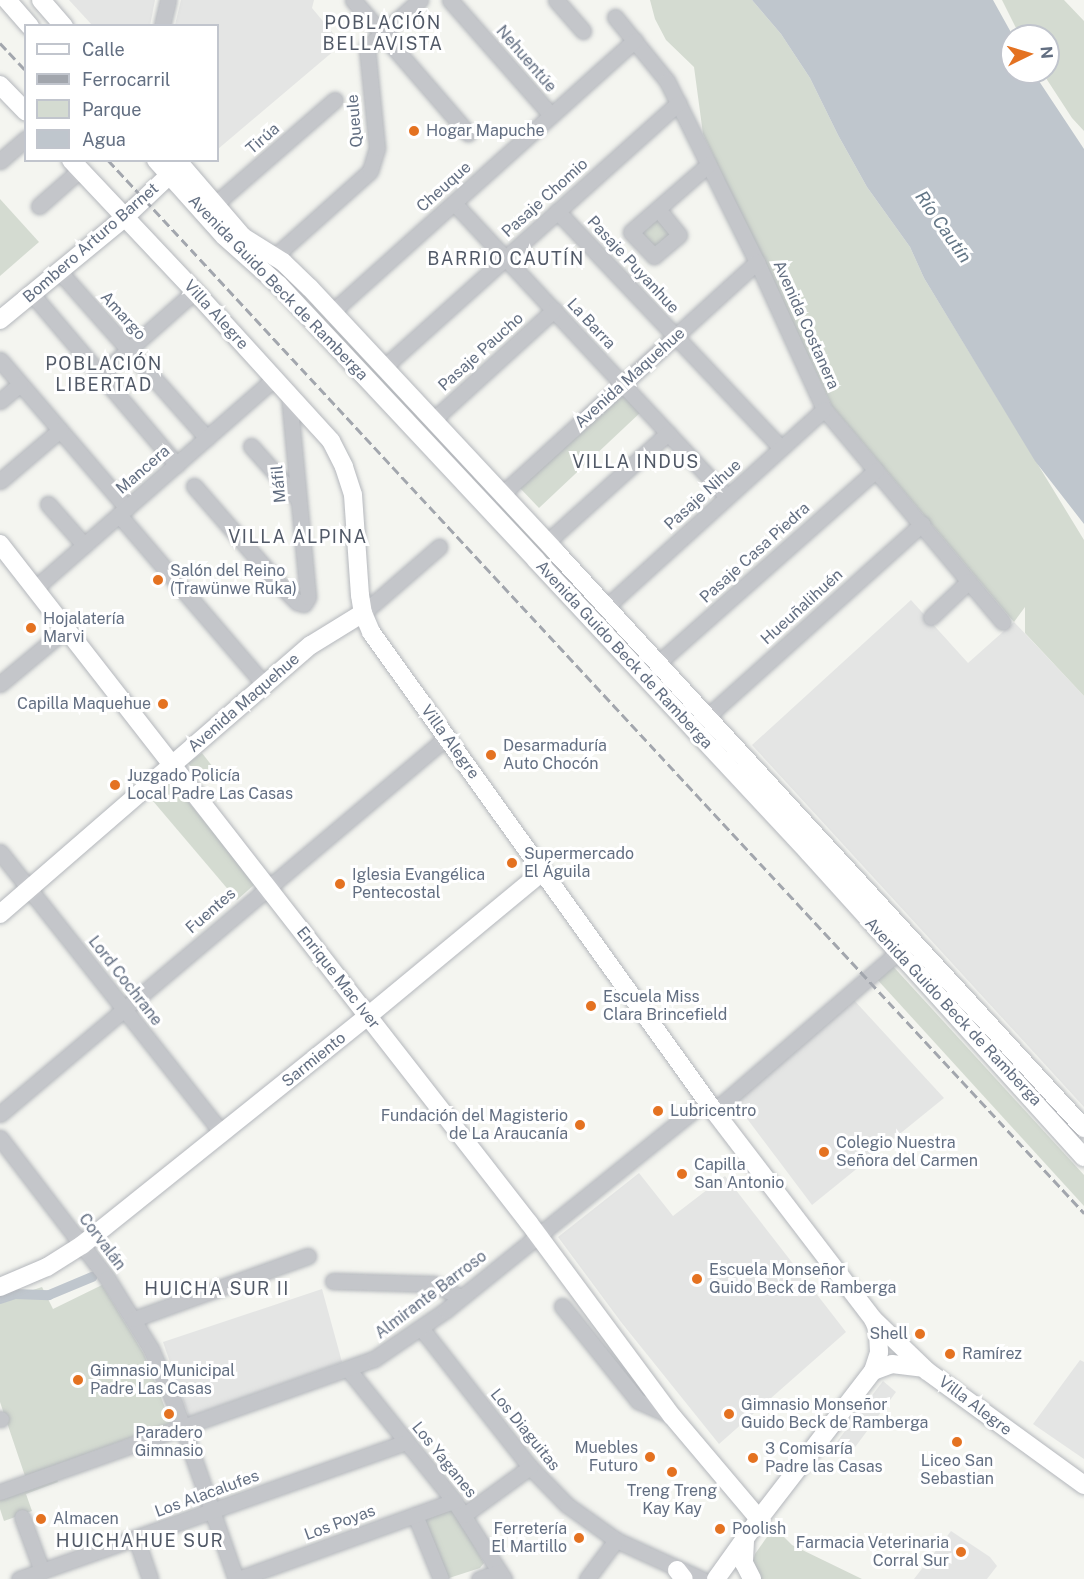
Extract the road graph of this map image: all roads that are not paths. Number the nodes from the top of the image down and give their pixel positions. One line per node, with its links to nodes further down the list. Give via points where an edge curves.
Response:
1 (41, 0): 10 (main road)
2 (168, 0): 11 (street)
3 (353, 0): 13 (street)
4 (420, 0): 13 (street, Queule)
5 (450, 0): 19 (street, Nehuentúe)
6 (556, 0): 12 (street)
7 (16, 3): 9 (main road)
8 (615, 17): 14 (street, Avenida Costanera)
9 (29, 24)
10 (61, 24)
11 (162, 24)
12 (583, 31)
13 (381, 33): 20 (street); 33 (street, Queule, via 367,46 377,148 373,165 367,176)
14 (635, 40): 17 (street, Avenida Costanera, via 667,81); 19 (street, Cheuque)
15 (0, 85): 18 (main road)
16 (335, 100): 28 (street, Tirúa)
17 (678, 103): 24 (street, Avenida Costanera); 31 (street, Pasaje Chomio)
18 (24, 110)
19 (551, 115): 27 (street, Cheuque)
20 (468, 133)
21 (24, 140): 22 (street)
22 (0, 161)
23 (162, 162): 26 (main road, Avenida Guido Beck de Ramberga)
24 (709, 164): 30 (street); 35 (street, Avenida Costanera)
25 (76, 165): 29 (street); 32 (main road, Villa Alegre)
26 (176, 167): 28 (main road, Avenida Guido Beck de Ramberga); 32 (main road, Bombero Arturo Barnet); 42 (main road, Avenida Guido Beck de Ramberga, via 224,236 279,285)
27 (454, 202): 34 (street, La Barra); 40 (street, Cheuque)
28 (214, 204): 33 (main road, Avenida Guido Beck de Ramberga, via 247,240)
29 (39, 206)
30 (658, 209)
31 (557, 211): 34 (street, Pasaje Chomio); 43 (street, Pasaje Puyanhue)
32 (124, 218): 36 (main road, Bombero Arturo Barnet); 37 (main road, Villa Alegre)
33 (275, 256): 40 (main road, Avenida Guido Beck de Ramberga)
34 (505, 258): 39 (street, La Barra); 46 (street, Pasaje Chomio)
35 (758, 262): 43 (street, Avenida Maquehue); 53 (street, Avenida Costanera)
36 (59, 271): 38 (main road, Bombero Arturo Barnet); 44 (street, Amargo)
37 (195, 291): 44 (street); 48 (main road, Villa Alegre)
38 (32, 294): 41 (main road, Bombero Arturo Barnet); 47 (street)
39 (554, 310): 50 (street, La Barra); 54 (street, Pasaje Paucho)
40 (332, 312): 42 (main road); 46 (main road, Avenida Guido Beck de Ramberga)
41 (0, 320)
42 (317, 326): 68 (main road, Avenida Guido Beck de Ramberga)
43 (676, 336): 50 (street, Avenida Maquehue); 59 (street, Pasaje Puyanhue)
44 (129, 350): 47 (street); 57 (street, Amargo)
45 (0, 360): 49 (street)
46 (383, 368): 54 (main road, Avenida Guido Beck de Ramberga)
47 (100, 375): 60 (street)
48 (274, 379): 51 (main road, Villa Alegre); 57 (street, Mancera)
49 (20, 384): 52 (street); 55 (street)
50 (623, 385): 56 (street, La Barra); 64 (street, Avenida Maquehue)
51 (289, 396): 66 (street, Máfil); 80 (main road, Villa Alegre, via 331,441 349,481)
52 (0, 401)
53 (824, 409): 59 (street, Pasaje Nihue); 61 (street, Avenida Costanera)
54 (433, 420): 64 (main road, Avenida Guido Beck de Ramberga)
55 (60, 430): 62 (street); 69 (street)
56 (668, 433): 65 (street, La Barra); 71 (street)
57 (207, 438): 60 (street, Mancera)
58 (251, 446): 66 (street)
59 (782, 448): 65 (street, Pasaje Nihue)
60 (177, 465): 69 (street, Mancera)
61 (876, 470): 70 (street, Avenida Costanera); 84 (street, Pasaje Casa Piedra)
62 (0, 481)
63 (194, 486): 77 (street)
64 (502, 494): 68 (main road); 71 (main road, Avenida Guido Beck de Ramberga)
65 (727, 497): 79 (street, Pasaje Nihue)
66 (298, 499): 75 (street, Máfil)
67 (48, 504): 73 (street)
68 (487, 508): 87 (main road, Avenida Guido Beck de Ramberga)
69 (123, 511): 73 (street, Mancera); 86 (street)
70 (922, 524): 76 (street, Avenida Costanera); 87 (street, Hueuñalihuén)
71 (547, 542): 79 (main road, Avenida Guido Beck de Ramberga)
72 (0, 544): 78 (main road, Enrique Mac Iver)
73 (84, 545): 78 (street, Mancera)
74 (440, 547): 80 (street, Avenida Maquehue)
75 (305, 571): 77 (street); 77 (street, Máfil, via 308,597 304,604)
76 (969, 581): 81 (street); 82 (street, Avenida Costanera)
77 (281, 586)
78 (34, 589): 83 (main road, Enrique Mac Iver)
79 (606, 607): 84 (main road, Avenida Guido Beck de Ramberga)
80 (363, 613): 86 (main road, Avenida Maquehue, via 327,633); 88 (main road, Villa Alegre, via 371,632)
81 (931, 617)
82 (1003, 622)
83 (66, 629): 85 (street); 89 (main road, Enrique Mac Iver)
84 (658, 663): 87 (main road, Avenida Guido Beck de Ramberga)
85 (0, 684)
86 (264, 684): 89 (main road, Avenida Maquehue)
87 (700, 723): 95 (main road, Avenida Guido Beck de Ramberga); 96 (main road, Avenida Guido Beck de Ramberga)
88 (447, 737): 91 (main road, Villa Alegre); 92 (street, Fuentes)
89 (172, 765): 92 (main road, Enrique Mac Iver); 93 (main road, Avenida Maquehue)
90 (0, 852): 93 (street, Lord Cochrane)
91 (543, 871): 99 (main road, Sarmiento); 100 (main road, Villa Alegre)
92 (267, 887): 98 (street, Fuentes); 99 (main road, Enrique Mac Iver)
93 (30, 889): 94 (main road, Avenida Maquehue); 98 (street, Lord Cochrane)
94 (0, 914)
95 (899, 927): 96 (main road); 97 (main road, Avenida Guido Beck de Ramberga)
96 (898, 952): 97 (main road); 100 (street, Almirante Barroso); 105 (main road, Avenida Guido Beck de Ramberga)
97 (922, 952): 102 (main road, Avenida Guido Beck de Ramberga)
98 (124, 1009): 101 (street, Fuentes); 103 (street, Lord Cochrane)
99 (368, 1016): 103 (main road, Sarmiento); 106 (main road, Enrique Mac Iver)
100 (710, 1105): 106 (street, Almirante Barroso); 114 (main road, Villa Alegre)
101 (0, 1114)
102 (1084, 1128)
103 (222, 1133): 107 (main road, Sarmiento)
104 (0, 1138): 107 (street, Corvalán)
105 (1084, 1157)
106 (538, 1234): 111 (street, Almirante Barroso); 119 (main road, Enrique Mac Iver)
107 (82, 1245): 110 (main road, Sarmiento, via 47,1267); 113 (street, Corvalán)
108 (308, 1256): 113 (street)
109 (333, 1281): 111 (street, via 434,1284)
110 (0, 1287)
111 (461, 1297): 115 (street, Almirante Barroso)
112 (562, 1306): 119 (street, Enrique Mac Iver, via 638,1401)
113 (134, 1319): 120 (street, Corvalán, via 159,1365)
114 (873, 1319): 116 (main road, Villa Alegre); 118 (main road, Villa Alegre, via 879,1352)
115 (421, 1328): 117 (street, Almirante Barroso, via 383,1354); 122 (street, Los Diaguitas)
116 (923, 1368): 118 (main road, via 892,1364); 123 (main road, Villa Alegre)
117 (348, 1370): 120 (street, Almirante Barroso); 121 (street, Los Yaganes)
118 (873, 1371): 130 (main road)
119 (672, 1416): 130 (main road, Enrique Mac Iver)
120 (183, 1425): 124 (street, Almirante Barroso); 126 (street, Corvalán)
121 (406, 1442): 125 (street, Los Yaganes); 126 (street, Los Alacalufes)
122 (530, 1467): 128 (street); 132 (street, Los Diaguitas, via 567,1505)
123 (1084, 1485)
124 (0, 1492)
125 (454, 1501): 127 (street, Los Poyas); 128 (street, Los Yaganes)
126 (212, 1511): 131 (street, Los Alacalufes); 139 (street, Corvalán)
127 (415, 1515): 139 (street, Los Poyas); 140 (street)
128 (464, 1515): 136 (street, Los Yaganes)
129 (22, 1516): 134 (street)
130 (759, 1519): 133 (main road)
131 (136, 1538): 134 (street, Los Alacalufes); 138 (street)
132 (616, 1540): 135 (street, Los Diaguitas); 142 (street)
133 (745, 1541): 144 (main road); 145 (main road, via 745,1568)
134 (42, 1571): 137 (street, Los Alacalufes)
135 (680, 1574): 143 (street, Los Diaguitas)
136 (501, 1576): 141 (street)
137 (19, 1579)
138 (150, 1579)
139 (237, 1579)
140 (441, 1579)
141 (479, 1579)
142 (587, 1579)
143 (701, 1579)
144 (716, 1579)
145 (752, 1579)

